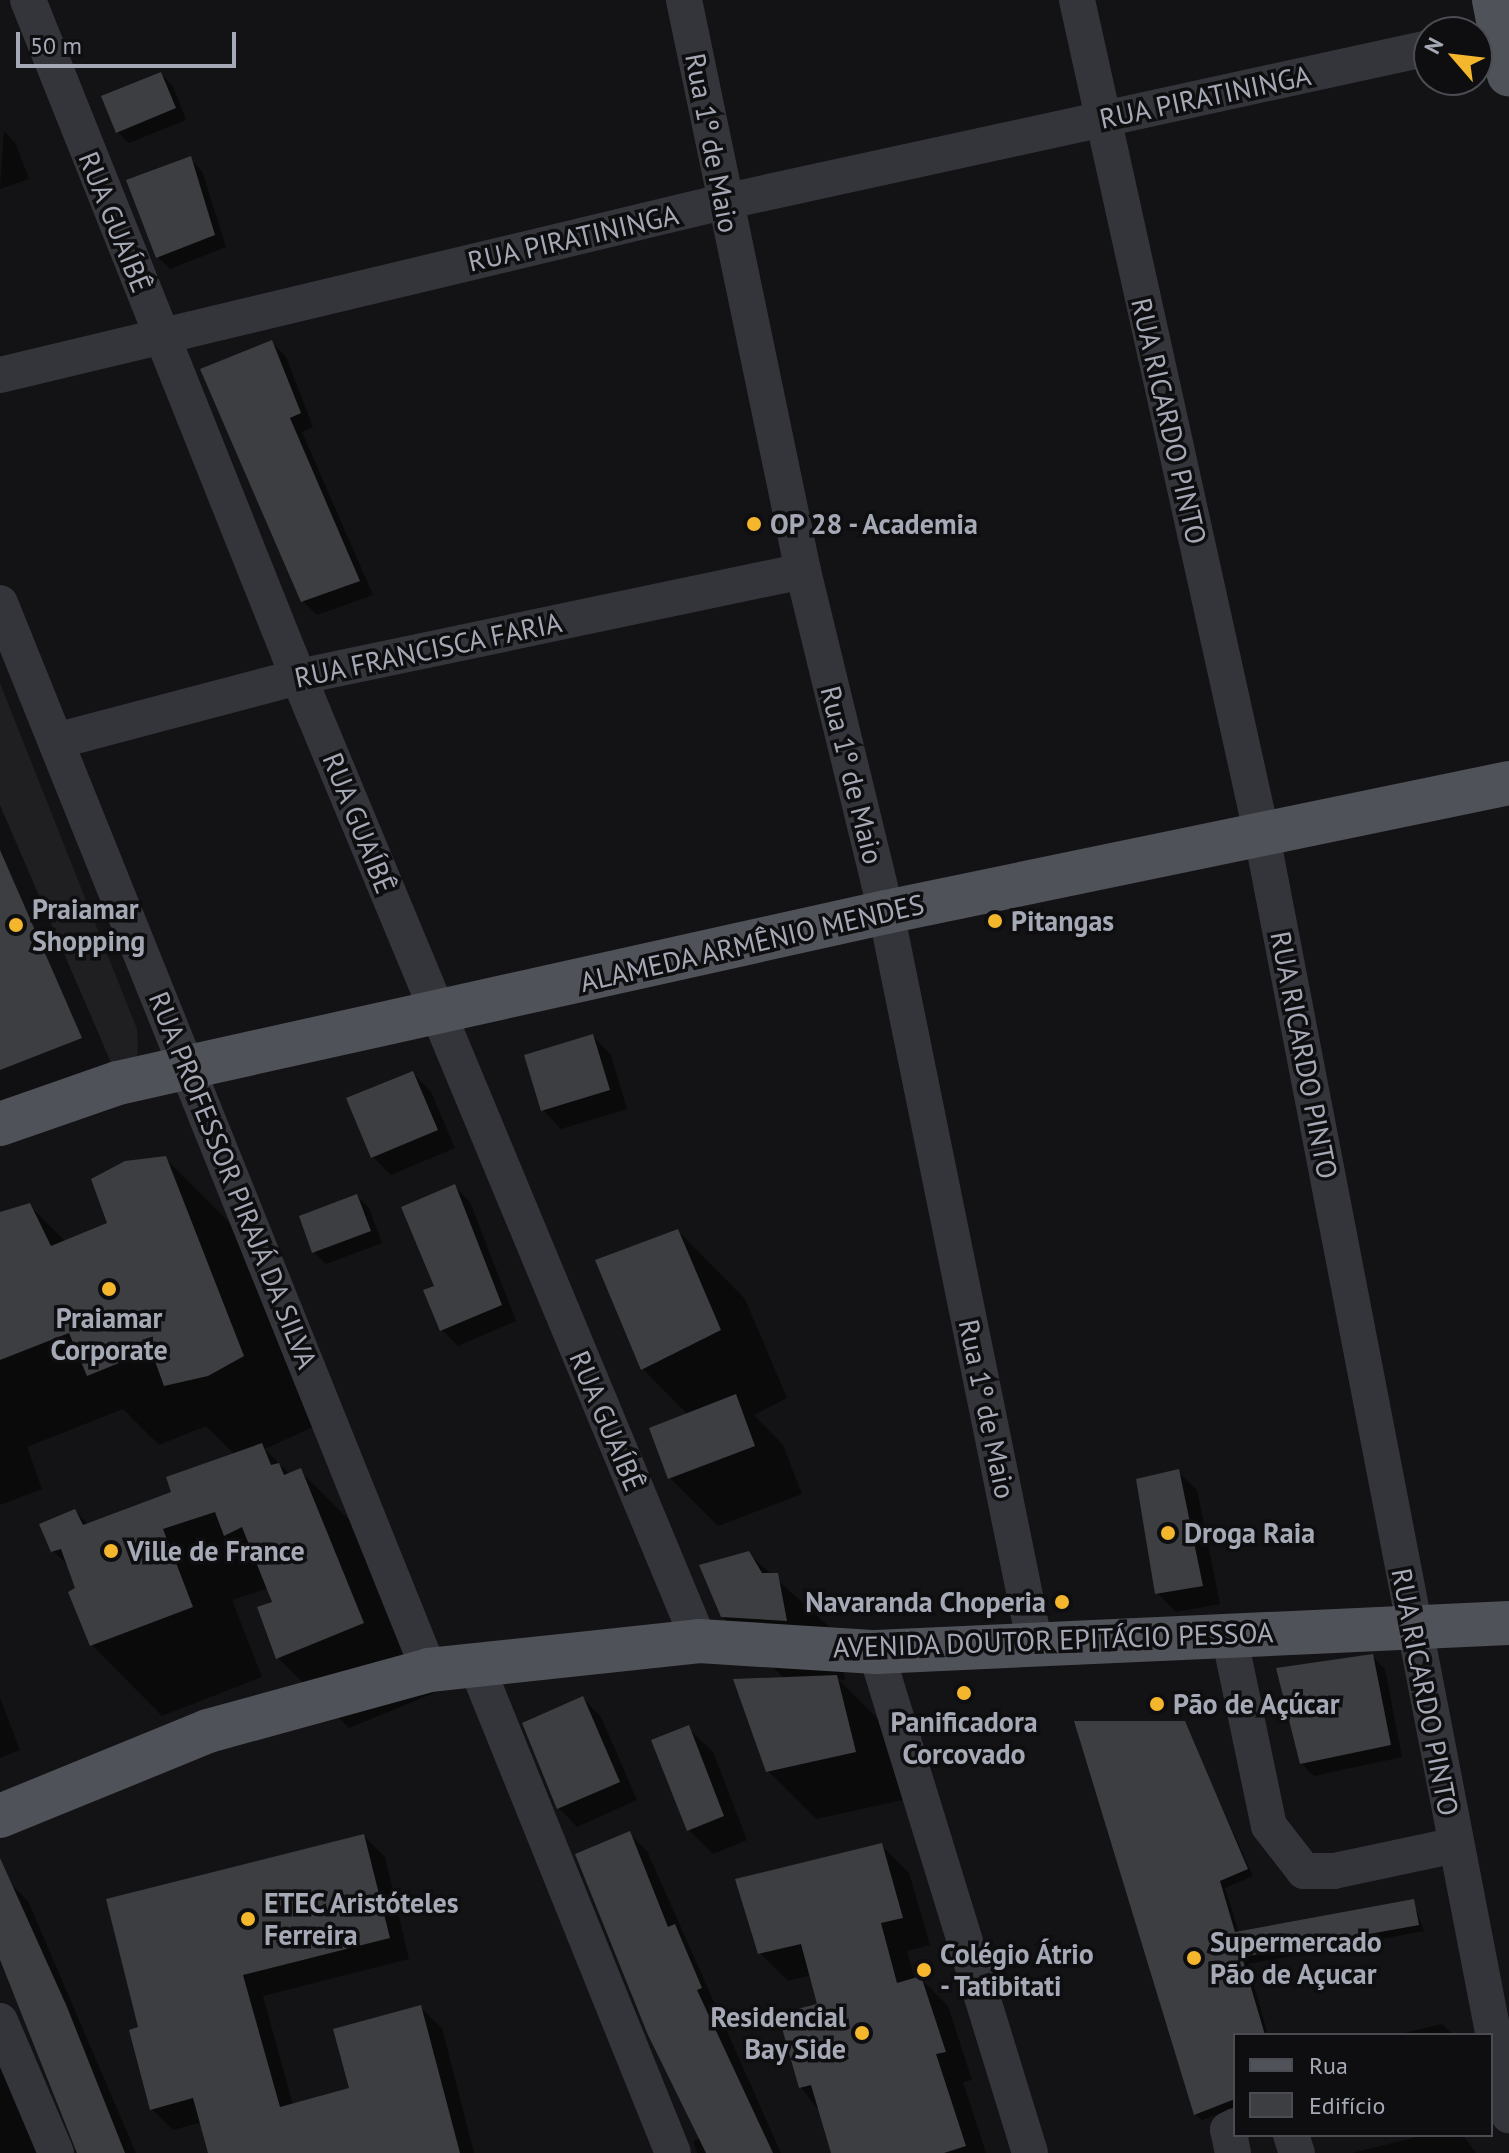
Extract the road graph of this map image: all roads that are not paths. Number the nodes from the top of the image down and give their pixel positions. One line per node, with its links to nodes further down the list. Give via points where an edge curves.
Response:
1 (28, 0): 7 (street, RUA GUAÍBÊ)
2 (684, 0): 6 (street, Rua 1º de Maio)
3 (1077, 0): 5 (street, RUA RICARDO PINTO)
4 (1413, 52): 5 (street, RUA PIRATININGA)
5 (1100, 120): 6 (street, RUA PIRATININGA); 14 (street, RUA RICARDO PINTO)
6 (723, 202): 7 (street, RUA PIRATININGA); 9 (street, Rua 1º de Maio)
7 (160, 336): 8 (street, RUA PIRATININGA); 11 (street, RUA GUAÍBÊ)
8 (0, 375)
9 (803, 571): 11 (street, RUA FRANCISCA FARIA); 15 (street, Rua 1º de Maio)
10 (0, 603): 12 (street, RUA PROFESSOR PIRAJÁ DA SILVA)
11 (298, 677): 12 (street, RUA FRANCISCA FARIA); 16 (street, RUA GUAÍBÊ)
12 (56, 741): 17 (street, RUA PROFESSOR PIRAJÁ DA SILVA)
13 (1509, 783): 14 (main road, ALAMEDA ARMÊNIO MENDES)
14 (1261, 831): 15 (main road, ALAMEDA ARMÊNIO MENDES); 20 (street, RUA RICARDO PINTO)
15 (886, 912): 16 (main road, ALAMEDA ARMÊNIO MENDES); 23 (street, Rua 1º de Maio)
16 (438, 1014): 17 (main road, ALAMEDA ARMÊNIO MENDES); 22 (street, RUA GUAÍBÊ)
17 (189, 1067): 18 (main road, ALAMEDA ARMÊNIO MENDES, via 118,1083); 26 (street, RUA PROFESSOR PIRAJÁ DA SILVA)
18 (0, 1124)
19 (1509, 1623): 20 (main road, AVENIDA DOUTOR EPITÁCIO PESSOA)
20 (1412, 1626): 21 (main road, AVENIDA DOUTOR EPITÁCIO PESSOA); 28 (street, RUA RICARDO PINTO)
21 (1229, 1635): 23 (main road, AVENIDA DOUTOR EPITÁCIO PESSOA); 28 (street, via 1269,1826 1304,1871 1334,1871)
22 (699, 1641): 24 (main road, AVENIDA DOUTOR EPITÁCIO PESSOA); 25 (main road, AVENIDA DOUTOR EPITÁCIO PESSOA)
23 (1035, 1645): 24 (main road, AVENIDA DOUTOR EPITÁCIO PESSOA)
24 (876, 1652): 36 (street)
25 (476, 1665): 26 (main road, AVENIDA DOUTOR EPITÁCIO PESSOA); 35 (street)
26 (429, 1670): 27 (main road, AVENIDA DOUTOR EPITÁCIO PESSOA, via 208,1731)
27 (0, 1816)
28 (1456, 1845): 31 (street, RUA RICARDO PINTO)
29 (0, 2021): 34 (street)
30 (1493, 2033): 32 (street, RUA RICARDO PINTO)
31 (1493, 2033)
32 (1509, 2115)
33 (1233, 2127): 37 (street, via 1228,2130)
34 (56, 2153)
35 (673, 2153)
36 (1030, 2153)
37 (1233, 2153)

